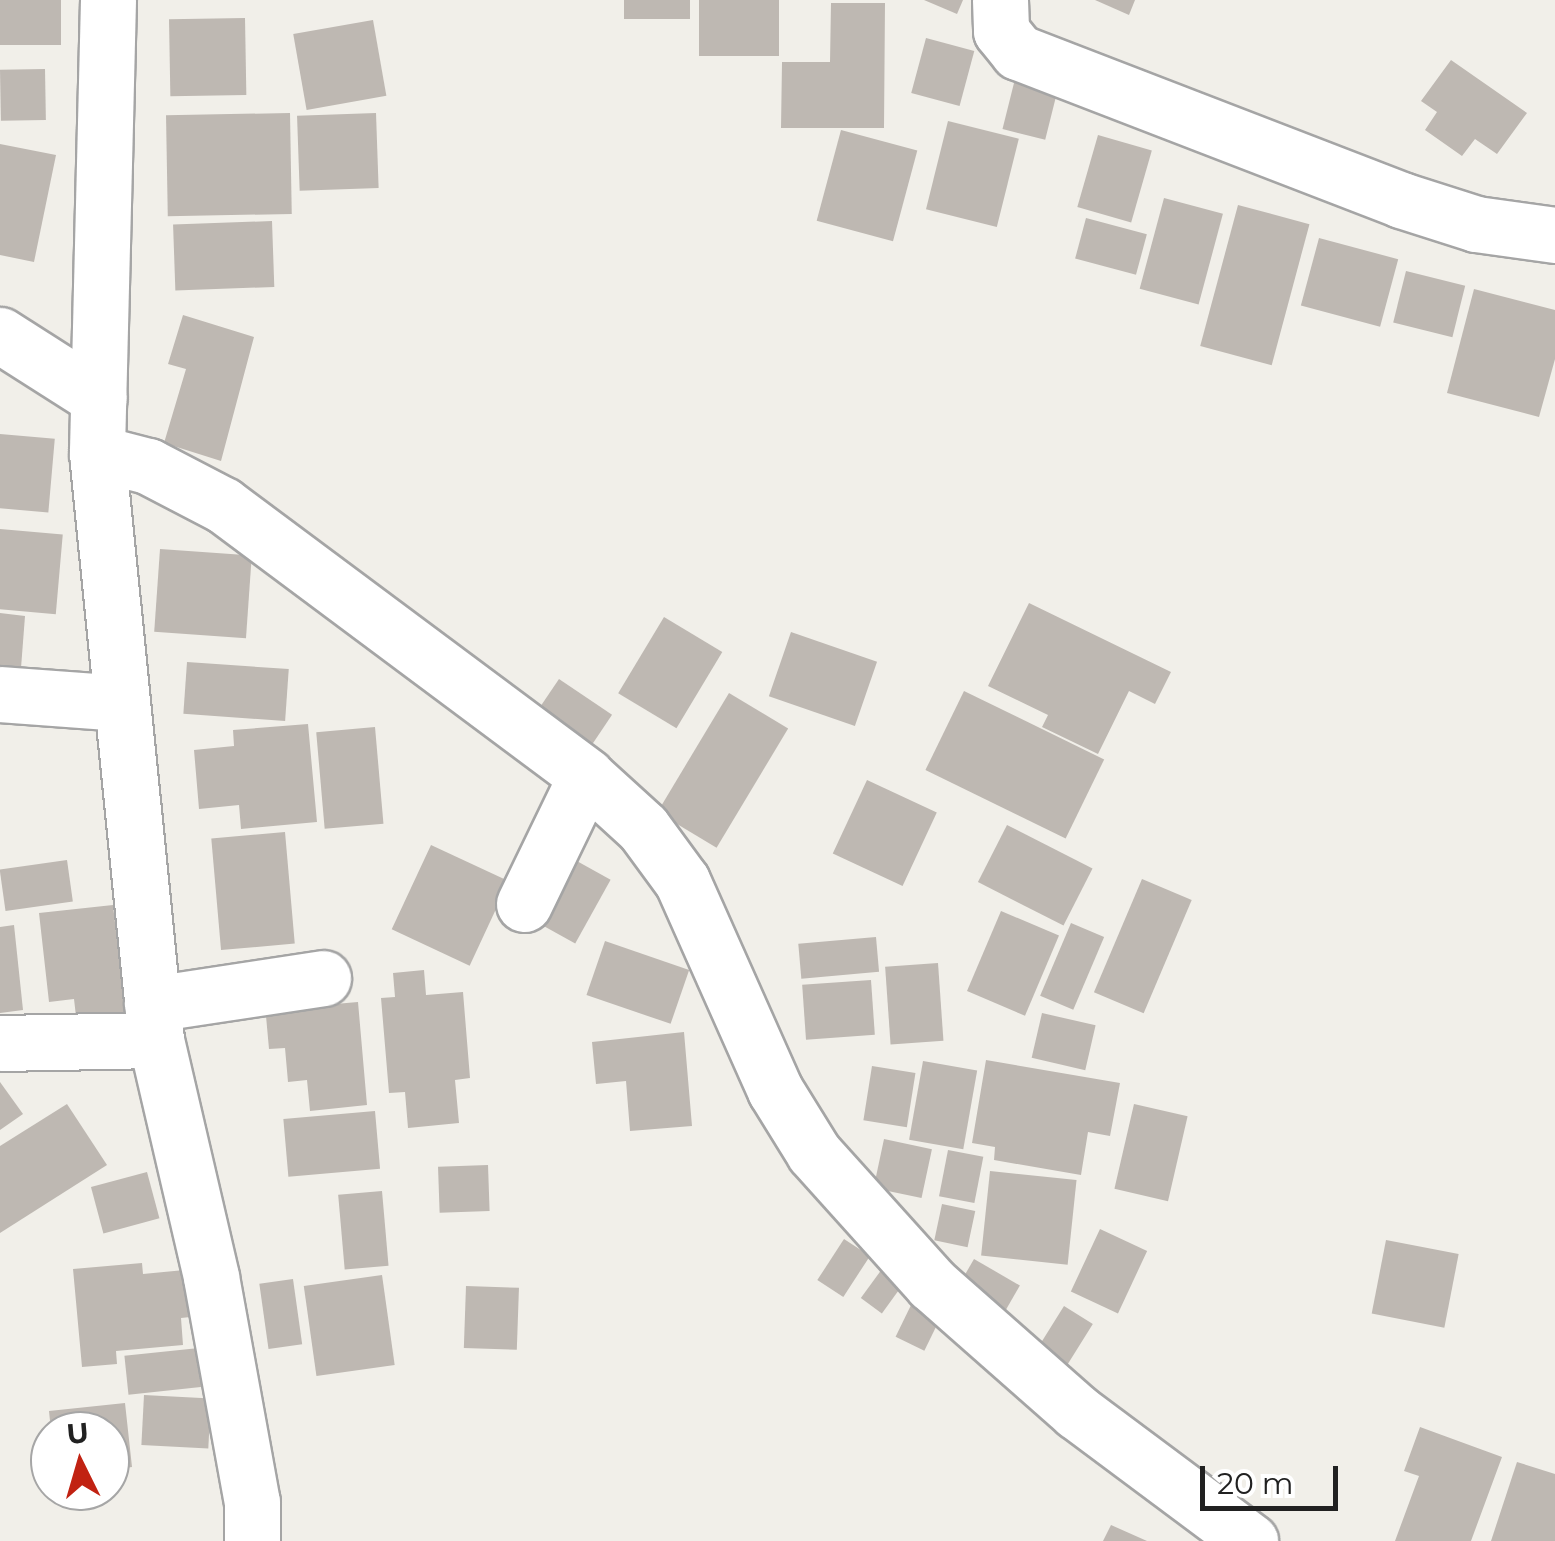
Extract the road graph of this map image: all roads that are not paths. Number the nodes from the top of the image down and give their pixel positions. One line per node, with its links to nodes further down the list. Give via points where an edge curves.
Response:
1 (108, 0): 2 (street); 6 (street)
2 (118, 0)
3 (1000, 0): 4 (street, via 1001,31 1018,52 1401,200 1476,224)
4 (1555, 234)
5 (0, 335): 6 (street)
6 (99, 398): 7 (street)
7 (97, 452): 9 (street); 10 (street, via 148,466 223,505)
8 (0, 694): 9 (street)
9 (122, 703): 13 (street)
10 (586, 776): 11 (street); 16 (street, via 643,828 682,881 776,1090 814,1153 932,1284 1076,1412)
11 (524, 904)
12 (322, 978): 13 (street)
13 (154, 1022): 14 (street); 15 (street, via 212,1277 252,1502)
14 (0, 1043)
15 (252, 1541)
16 (1250, 1541)

